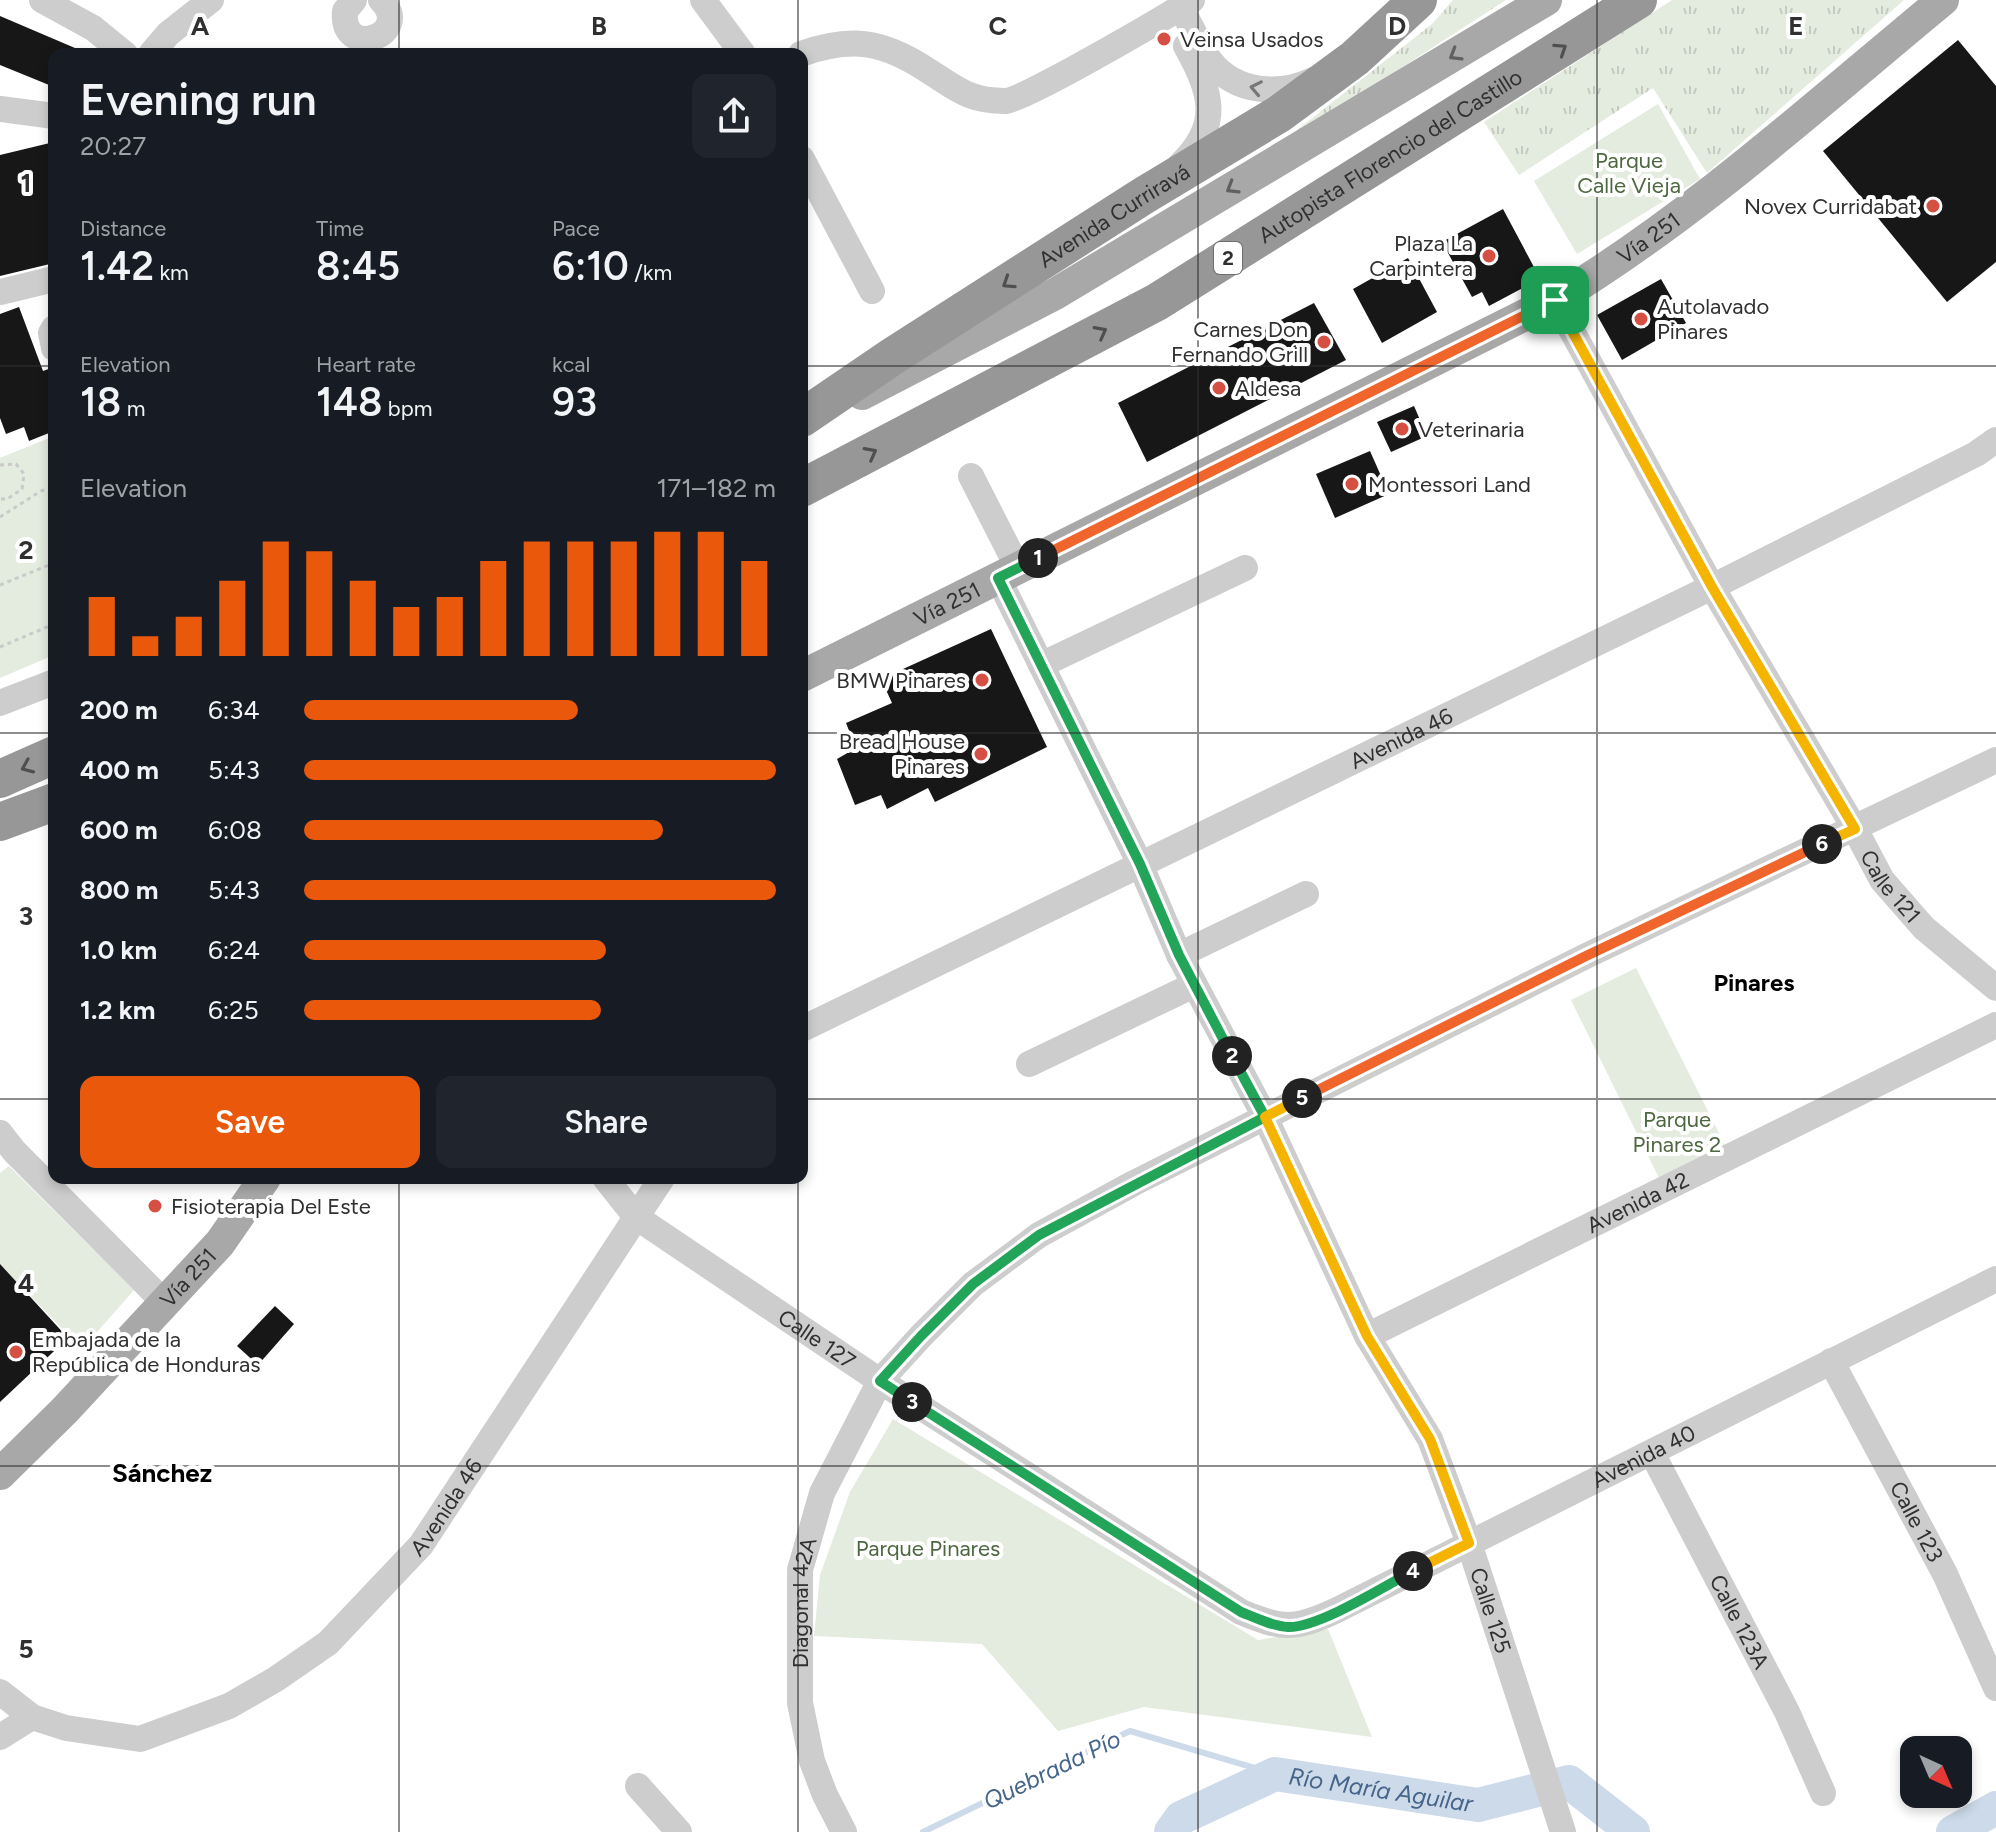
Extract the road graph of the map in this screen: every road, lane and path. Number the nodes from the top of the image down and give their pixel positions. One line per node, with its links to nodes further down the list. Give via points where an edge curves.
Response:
1 (42, 0): 11 (street)
2 (211, 0): 12 (street)
3 (354, 0): 4 (street, via 345,11 346,27 368,40 388,25 388,9)
4 (381, 0)
5 (703, 0): 13 (street)
6 (1418, 0): 15 (highway, Avenida Curriravá)
7 (1546, 0): 27 (main road, one-way to 27, via 1055,294)
8 (1638, 0): 31 (highway, Autopista Florencio del Castillo / 2, one-way to 8, via 1157,302)
9 (1943, 0): 23 (main road, Vía 251, via 1703,198)
10 (1180, 7): 14 (street, via 1008,101 963,95 890,49 828,44); 15 (street, one-way to 10, via 1302,85 1270,91 1250,88 1212,63); 18 (street, via 1209,108 1207,128 1195,150)
11 (118, 48)
12 (156, 48)
13 (739, 48)
14 (808, 51)
15 (1355, 58): 18 (highway, Avenida Curriravá, via 1279,114)
16 (0, 109): 17 (street)
17 (48, 115)
18 (1143, 196): 24 (highway, Avenida Curriravá, one-way to 24)
19 (812, 203): 21 (street)
20 (48, 280): 22 (street)
21 (872, 291)
22 (0, 292)
23 (1555, 300): 37 (main road, Vía 251); 39 (street, Calle 121)
24 (893, 356): 25 (street); 26 (highway, Avenida Curriravá)
25 (808, 394)
26 (808, 414)
27 (808, 422)
28 (1996, 440): 39 (street, Avenida 46)
29 (0, 465): 33 (path, via 16,464 24,474 22,489)
30 (971, 476): 37 (street, Calle 125)
31 (808, 485)
32 (48, 489): 34 (path)
33 (0, 499)
34 (0, 517)
35 (48, 565): 38 (path)
36 (1245, 568): 42 (street)
37 (1008, 573): 42 (street, Calle 125); 43 (main road, Vía 251)
38 (0, 585)
39 (1712, 587): 51 (street, Calle 121); 52 (street, Avenida 46)
40 (48, 627): 41 (path)
41 (0, 647)
42 (1041, 665): 52 (street, Calle 125)
43 (808, 673)
44 (48, 684): 45 (street)
45 (0, 703)
46 (48, 758): 48 (highway, one-way to 48)
47 (1996, 760): 51 (street, Diagonal 42A)
48 (0, 779)
49 (48, 804): 50 (highway)
50 (0, 822)
51 (1855, 829): 56 (street, Calle 121, via 1882,880 1924,928); 60 (street, Diagonal 42A)
52 (1140, 864): 54 (street, Calle 125); 58 (street, Avenida 46)
53 (1306, 894): 54 (street)
54 (1179, 955): 55 (street, Calle 125)
55 (1194, 985): 59 (street); 60 (street, Calle 125)
56 (1996, 988)
57 (1996, 1025): 68 (street, Avenida 42)
58 (808, 1026)
59 (1029, 1064)
60 (1265, 1117): 68 (street, Calle 125); 70 (street, Diagonal 42A, via 1039,1235 973,1284)
61 (0, 1133): 67 (street)
62 (261, 1184): 67 (main road, Vía 251, via 220,1243)
63 (610, 1184): 65 (street, Calle 127)
64 (658, 1184): 65 (street, Avenida 46)
65 (636, 1217): 70 (street, Calle 127); 77 (street, Avenida 46, via 421,1545 328,1643 229,1706 140,1739)
66 (1996, 1279): 69 (street, Avenida 40)
67 (165, 1303): 72 (main road, Vía 251)
68 (1367, 1336): 73 (street, Calle 125, via 1430,1439)
69 (1831, 1361): 71 (street, Avenida 40); 75 (street, Calle 123, via 1945,1574)
70 (880, 1381): 74 (street, Calle 127, via 1241,1612); 81 (street, Diagonal 42A, via 822,1493 800,1570 800,1703 812,1761)
71 (1652, 1453): 73 (street, Avenida 40); 80 (street, Calle 123A, via 1787,1712)
72 (0, 1474)
73 (1469, 1543): 74 (street, Avenida 40, via 1314,1621); 83 (street, Calle 125)
74 (1290, 1627)
75 (1996, 1688)
76 (0, 1692): 77 (street)
77 (32, 1717): 78 (street)
78 (0, 1737)
79 (638, 1786): 82 (street)
80 (1823, 1793)
81 (840, 1831)
82 (679, 1832)
83 (1563, 1832)

